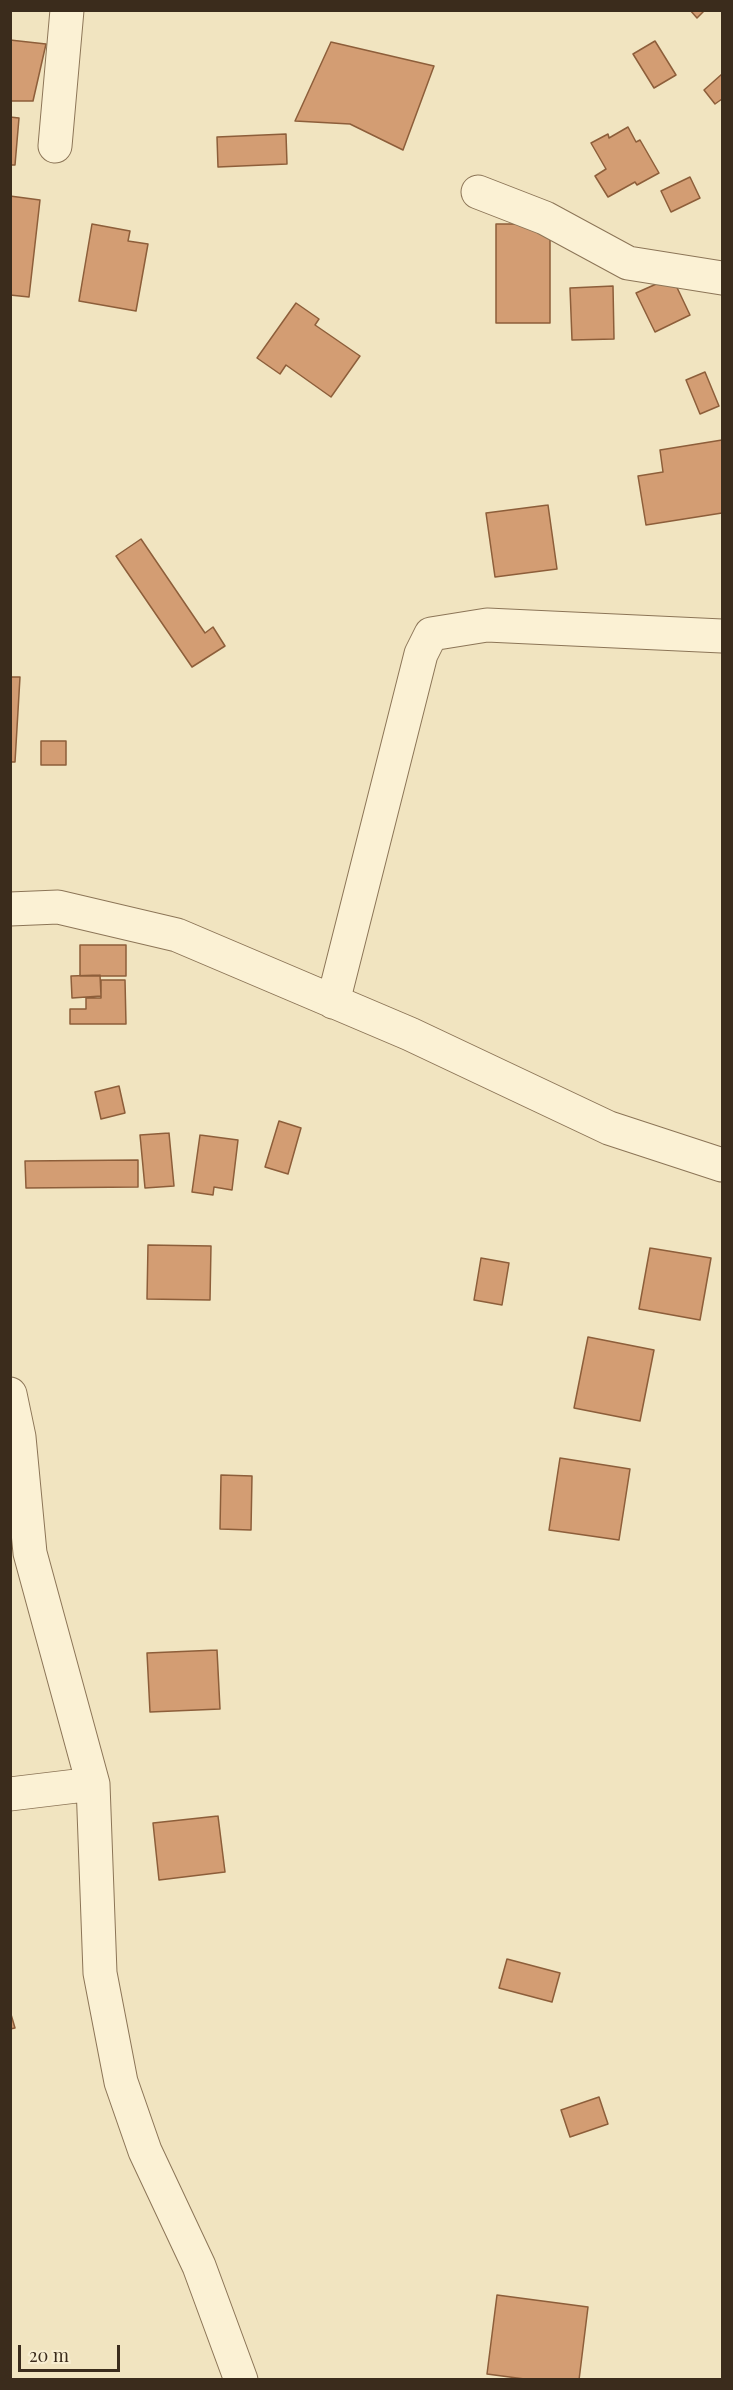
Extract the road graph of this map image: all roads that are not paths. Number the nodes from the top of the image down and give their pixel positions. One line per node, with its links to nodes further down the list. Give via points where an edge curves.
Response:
1 (67, 10): 2 (street)
2 (55, 146)
3 (478, 192): 4 (street, via 545,218 628,263)
4 (723, 278)
5 (723, 636): 7 (street, via 487,625 430,634 421,654)
6 (10, 909): 7 (street, via 58,907 177,935)
7 (333, 1002): 8 (street, via 609,1128)
8 (723, 1165)
9 (10, 1394): 10 (street)
10 (15, 1438): 11 (street, via 30,1553)
11 (93, 1784): 12 (street); 13 (street, via 100,1973 121,2082 145,2151 199,2266)
12 (10, 1794)
13 (241, 2379)

